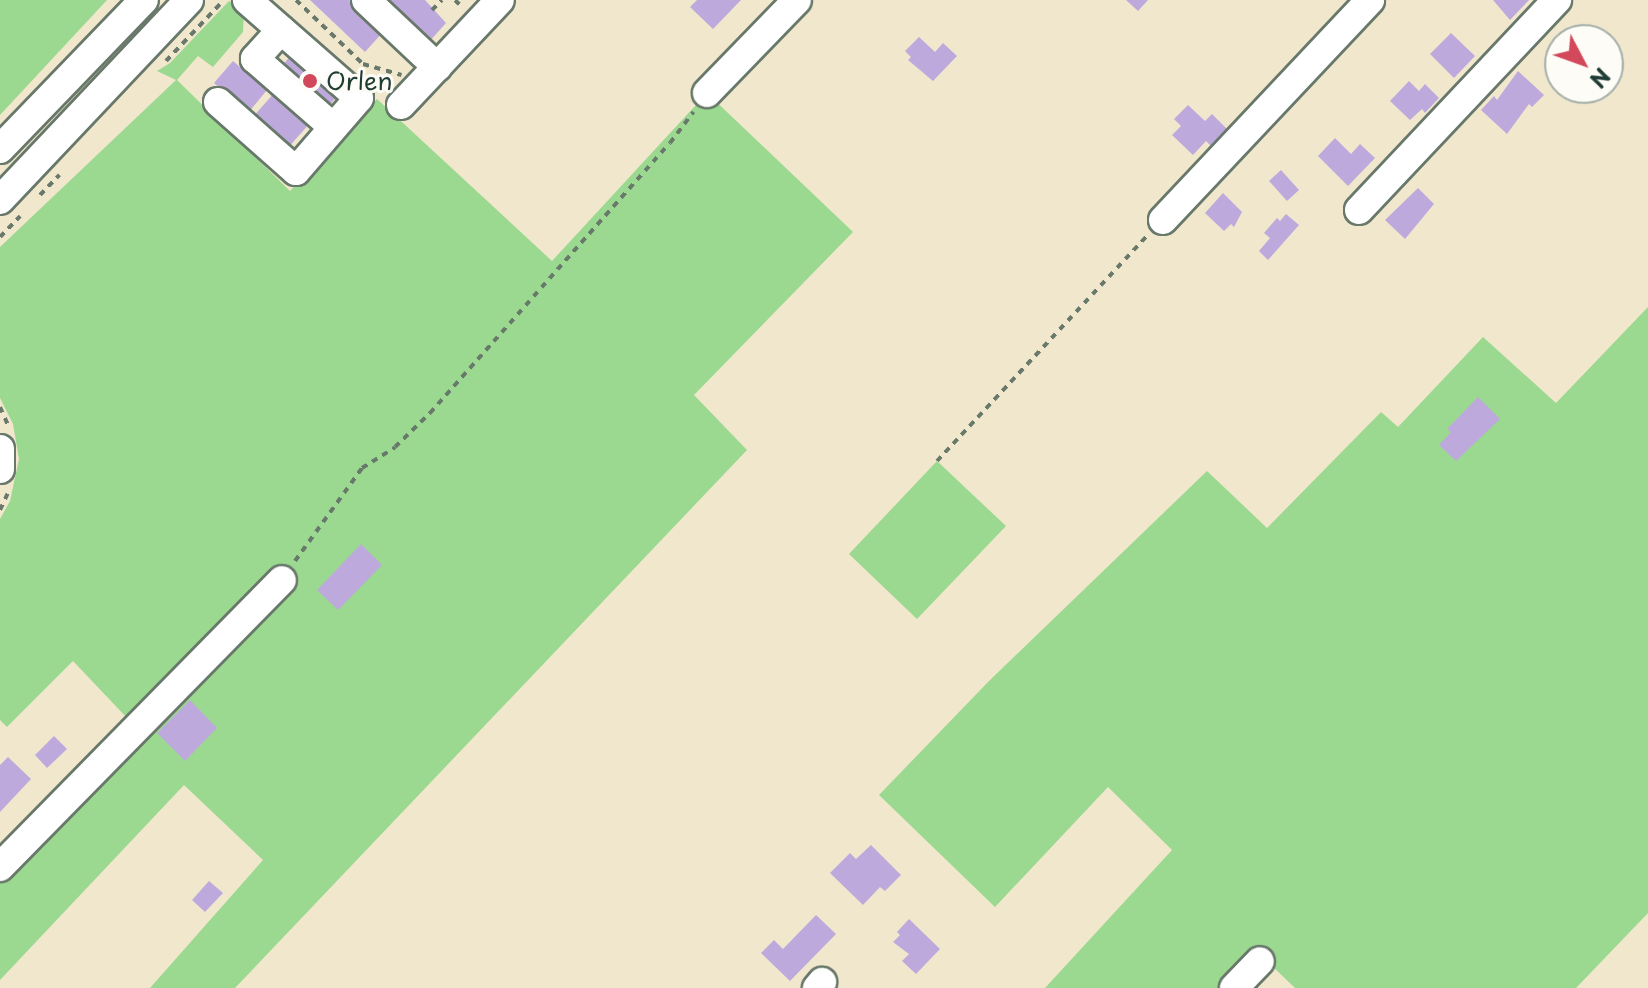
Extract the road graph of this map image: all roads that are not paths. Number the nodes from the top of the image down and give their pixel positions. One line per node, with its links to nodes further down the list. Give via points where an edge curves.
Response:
1 (144, 0): 15 (street)
2 (189, 0): 16 (street)
3 (247, 0): 9 (street)
4 (366, 0): 10 (street)
5 (500, 0): 10 (street)
6 (797, 0): 11 (street)
7 (1370, 0): 18 (street)
8 (1557, 0): 17 (street)
9 (281, 30): 14 (street, via 359,98); 14 (street, via 255,59)
10 (437, 67): 13 (street)
11 (707, 93)
12 (218, 102): 14 (street, via 296,171)
13 (401, 105)
14 (333, 127)
15 (0, 149)
16 (0, 200)
17 (1359, 210)
18 (1163, 220)
19 (0, 449): 20 (street)
20 (0, 469)
21 (282, 580): 22 (street)
22 (0, 867)
23 (1260, 961): 24 (street)
24 (1234, 988)

